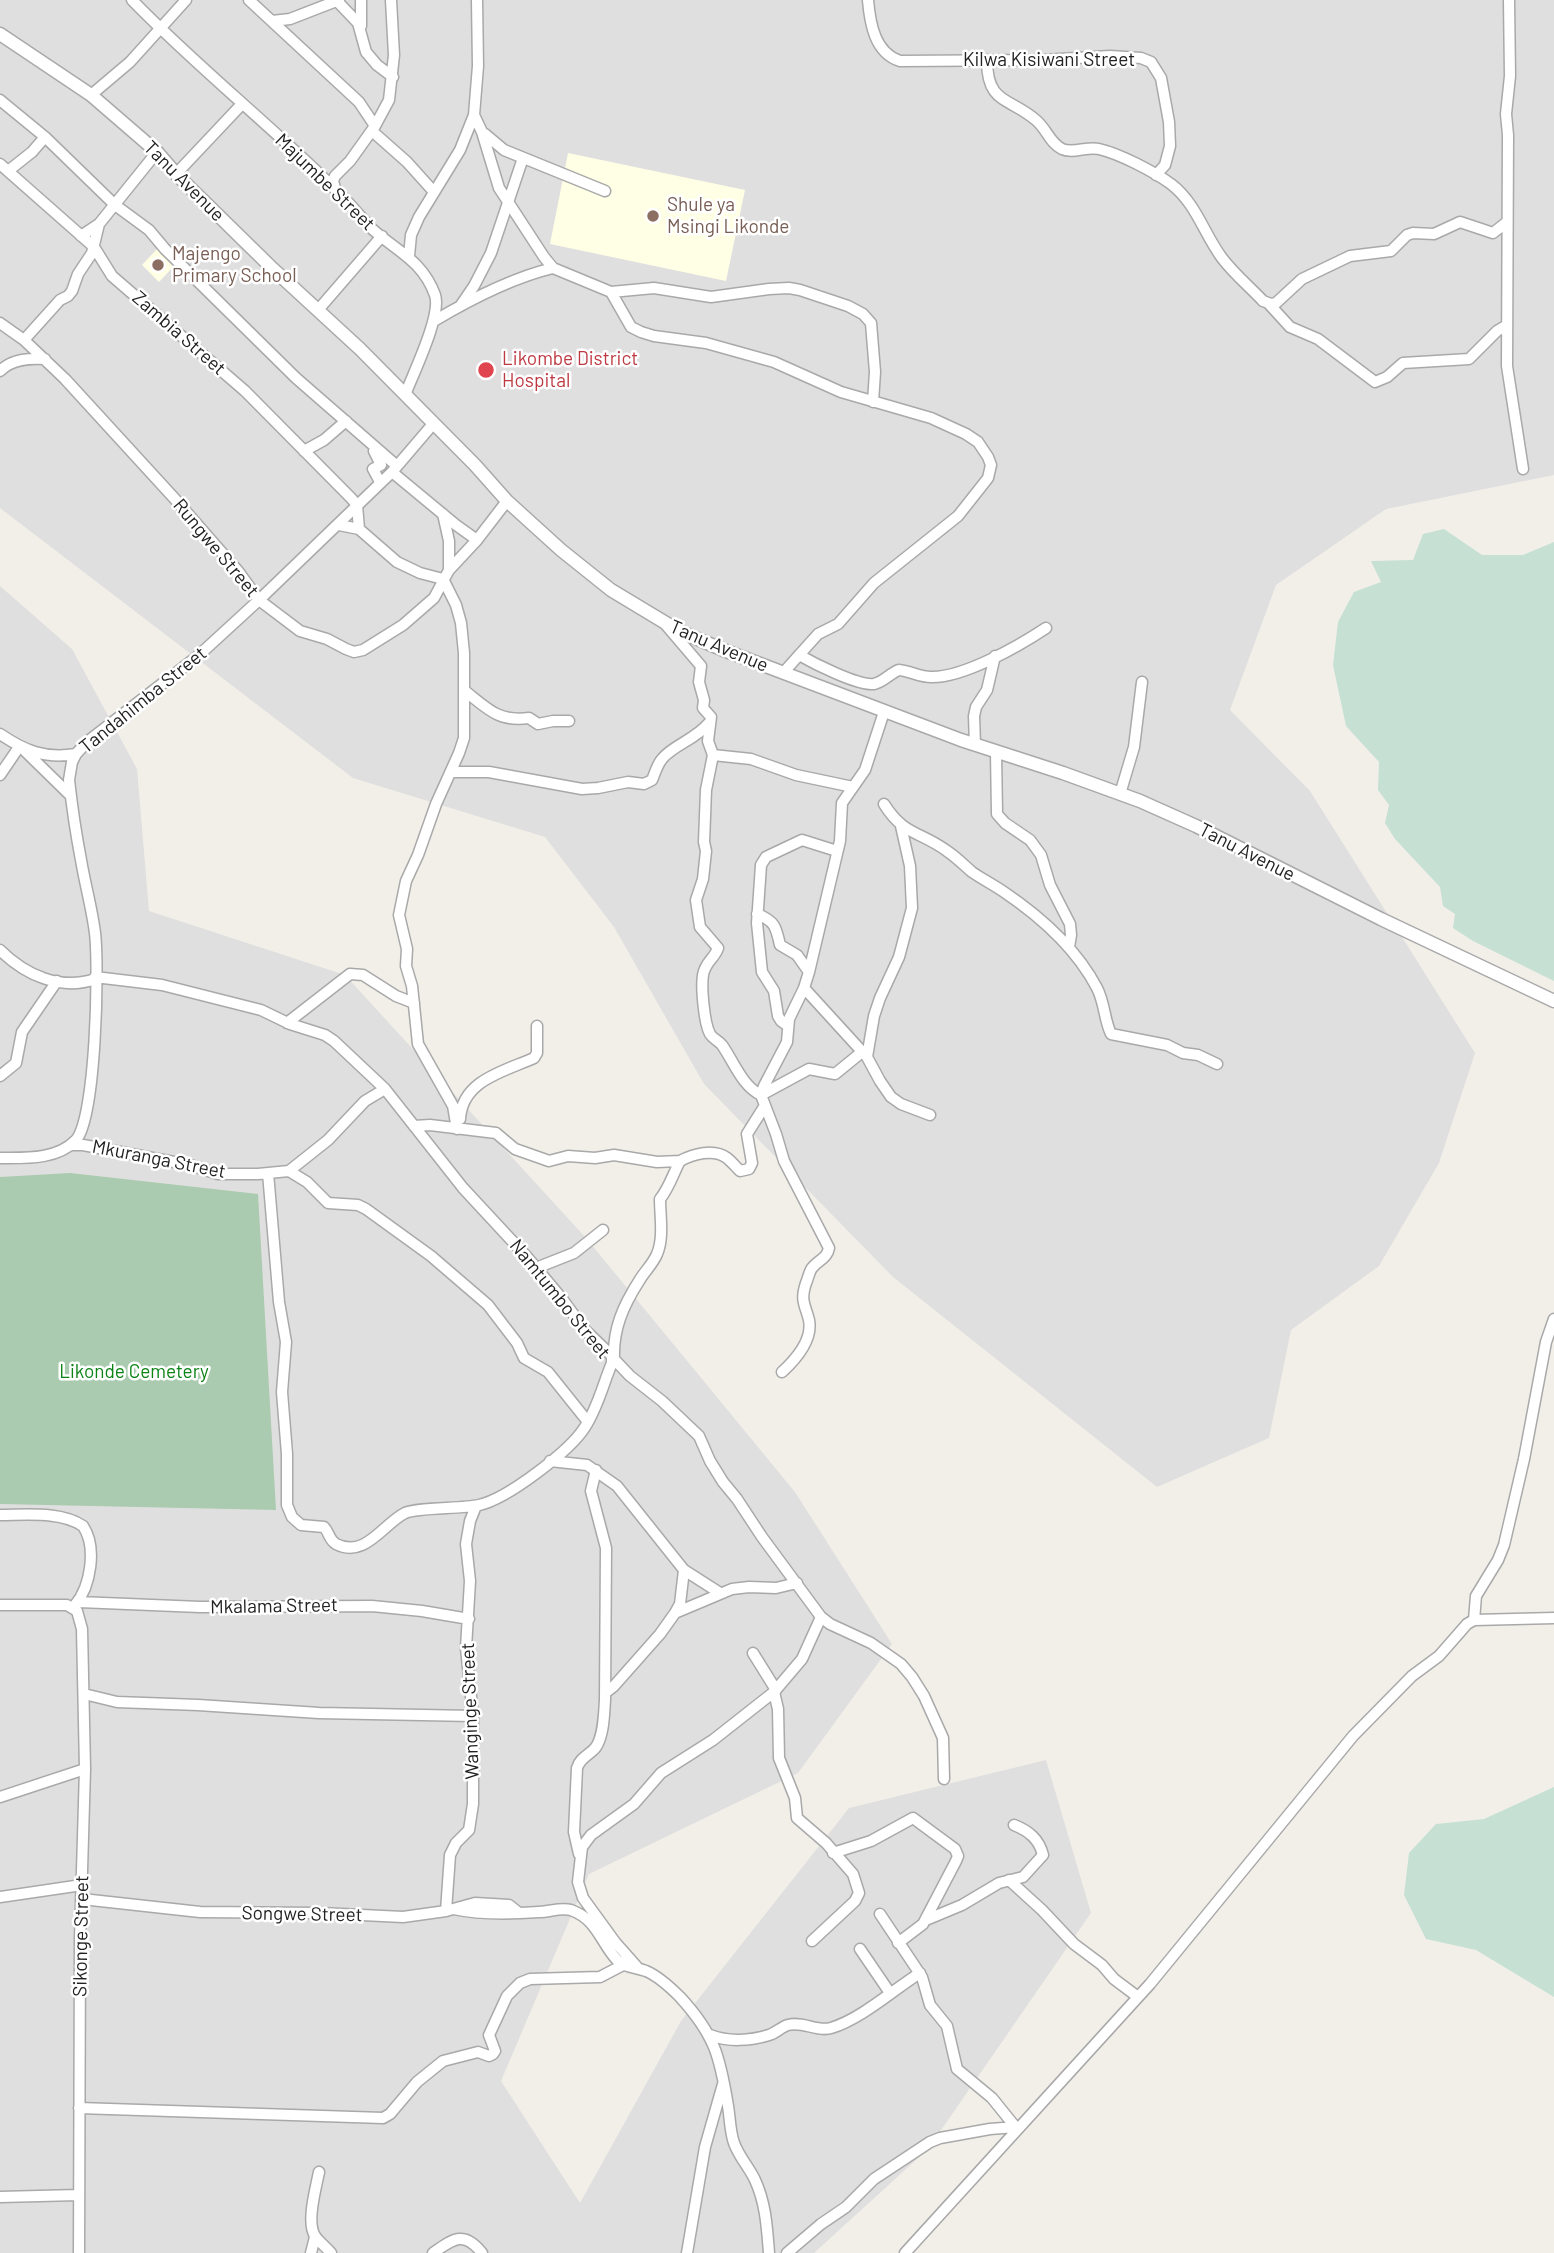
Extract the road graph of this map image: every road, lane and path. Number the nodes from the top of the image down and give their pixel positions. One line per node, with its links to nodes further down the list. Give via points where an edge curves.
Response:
1 (132, 0): 11 (street, Majumbe Street)
2 (186, 0): 11 (street)
3 (249, 0): 10 (street)
4 (338, 0): 10 (street, via 290,19); 12 (street)
5 (361, 0): 12 (street)
6 (391, 0): 15 (street)
7 (477, 0): 19 (street)
8 (868, 0): 14 (street, Kilwa Kisiwani Street, via 877,41 893,59)
9 (1509, 0): 35 (street)
10 (272, 21): 20 (street, via 359,102)
11 (160, 28): 16 (street, via 130,62); 18 (street, Majumbe Street)
12 (361, 28): 15 (street, via 366,52)
13 (0, 34): 16 (street, Tanu Avenue)
14 (987, 60): 28 (street, via 988,81 997,95 1038,122 1061,148 1099,149); 28 (street, Kilwa Kisiwani Street, via 1110,56 1150,62 1161,78 1169,122 1170,146)
15 (393, 77): 20 (street, via 389,100)
16 (91, 94): 23 (street, Tanu Avenue)
17 (0, 100): 22 (street)
18 (242, 104): 26 (street); 27 (street, Majumbe Street)
19 (474, 115): 21 (street); 32 (street, via 460,150)
20 (374, 128): 29 (street); 32 (street)
21 (482, 132): 24 (street); 33 (street)
22 (45, 137): 25 (street, via 32,152); 34 (street)
23 (157, 152): 26 (street, Tanu Avenue); 34 (street)
24 (523, 158): 31 (street); 33 (street)
25 (4, 168): 37 (street, Zambia Street)
26 (176, 174): 45 (street, Tanu Avenue)
27 (321, 175): 29 (street); 30 (street, Majumbe Street)
28 (1157, 175): 43 (street, via 1184,197 1223,259)
29 (335, 176): 30 (street)
30 (335, 188): 38 (street, Majumbe Street)
31 (605, 191)
32 (434, 192): 40 (street, via 411,235)
33 (507, 202): 41 (street); 44 (street, via 491,253)
34 (115, 205): 36 (street); 54 (street, via 149,230 296,378)
35 (1507, 222): 43 (street, via 1493,233 1460,222 1434,234 1407,235 1391,251 1360,253 1302,279); 48 (street)
36 (99, 224): 37 (street); 39 (street)
37 (81, 236): 39 (street, Zambia Street)
38 (382, 236): 40 (street, Majumbe Street); 45 (street)
39 (94, 247): 49 (street, via 68,296); 57 (street, Zambia Street, via 113,276 245,390)
40 (409, 256): 46 (street, Majumbe Street, via 436,295)
41 (553, 268): 42 (street); 44 (street, via 525,275)
42 (611, 292): 53 (street, via 632,327 641,332 706,343 774,362); 53 (street, via 654,288 711,297 789,288 848,306 871,323)
43 (1269, 304): 48 (street, via 1290,327 1318,340 1375,382 1403,363 1467,360)
44 (461, 305): 46 (street)
45 (318, 310): 52 (street, Tanu Avenue)
46 (434, 321): 52 (street, Majumbe Street)
47 (0, 323): 49 (street, Rungwe Street)
48 (1507, 325): 59 (street, via 1507,366)
49 (24, 340): 50 (street, Rungwe Street)
50 (45, 359): 51 (street, via 26,359); 68 (street, Rungwe Street, via 174,498)
51 (0, 371)
52 (405, 395): 55 (street, Tanu Avenue)
53 (873, 402): 71 (street, via 931,418 966,434 984,449 990,472 958,516 874,583 838,624 818,634)
54 (346, 421): 56 (street); 57 (street)
55 (433, 424): 58 (street, Tandahimba Street); 61 (street, Tanu Avenue)
56 (368, 443): 58 (street); 60 (street, via 380,459 381,465 373,469)
57 (304, 451): 62 (street, Zambia Street)
58 (394, 469): 60 (street, Tandahimba Street); 63 (street)
59 (1523, 469)
60 (380, 482): 62 (street, Tandahimba Street)
61 (507, 502): 66 (street, Rungwe Street); 69 (street, Tanu Avenue, via 611,590)
62 (358, 505): 64 (street, Tandahimba Street); 65 (street)
63 (443, 513): 66 (street); 67 (street, via 449,541)
64 (339, 525): 65 (street); 68 (street, Tandahimba Street)
65 (359, 528): 67 (street, via 397,562 419,573)
66 (477, 540): 67 (street, Rungwe Street)
67 (446, 574): 68 (street, Rungwe Street, via 434,598 416,615 372,646 354,652 300,631); 75 (street, via 461,623)
68 (259, 600): 83 (street, Tandahimba Street, via 198,656)
69 (665, 623): 73 (street, Tanu Avenue); 78 (street, via 702,668 699,686 702,708 711,716)
70 (1046, 628): 72 (street)
71 (799, 654): 72 (street, via 847,678 871,684 899,670 947,676); 73 (street)
72 (995, 656): 80 (street, via 987,690 974,716)
73 (783, 673): 76 (street, Tanu Avenue)
74 (1142, 682): 88 (street, via 1134,747)
75 (465, 691): 77 (street, via 503,718 529,718 538,724); 85 (street, via 464,738)
76 (884, 712): 80 (street, Tanu Avenue); 87 (street, via 865,769)
77 (569, 721)
78 (709, 723): 84 (street); 85 (street, via 665,755 652,780 643,784 582,789 489,772)
79 (0, 734): 81 (street)
80 (975, 745): 82 (street, Tanu Avenue)
81 (21, 748): 83 (street); 86 (street); 89 (street)
82 (996, 752): 88 (street, Tanu Avenue); 94 (street, via 998,814 1041,855 1070,924)
83 (76, 754): 89 (street, Tandahimba Street, via 69,769)
84 (713, 755): 87 (street, via 751,759 796,775); 109 (street, via 706,790 703,879 696,900 701,927 718,948 703,976 707,1020 711,1035 750,1088)
85 (451, 772): 101 (street, via 401,902 399,922)
86 (0, 775)
87 (853, 787): 92 (street, via 842,803)
88 (1120, 794): 100 (street, Tanu Avenue, via 1196,826)
89 (71, 795): 97 (street, Tandahimba Street, via 95,932)
90 (884, 804): 91 (street)
91 (901, 827): 94 (street, via 946,850); 105 (street, via 911,866 912,908)
92 (837, 851): 93 (street, via 802,839 766,857 761,865); 96 (street)
93 (757, 914): 96 (street, via 776,927 780,945 797,955); 104 (street, via 762,972 774,991 778,1016)
94 (1069, 947): 106 (street, via 1095,985 1111,1034 1167,1045)
95 (0, 950): 98 (street, via 30,974)
96 (809, 972): 99 (street)
97 (95, 978): 98 (street, Namtumbo Street); 102 (street, Namtumbo Street, via 192,991 261,1010); 115 (street, Tandahimba Street, via 87,1114)
98 (57, 981): 107 (street, via 22,1032 16,1063)
99 (804, 988): 104 (street); 105 (street)
100 (1554, 1001)
101 (414, 1003): 102 (street, via 363,975 350,974); 114 (street, via 418,1044 453,1106)
102 (287, 1023): 108 (street, Namtumbo Street, via 334,1041)
103 (537, 1026): 114 (street, via 534,1058 497,1073 473,1090 461,1109)
104 (788, 1026): 109 (street, via 787,1042)
105 (865, 1054): 109 (street, via 835,1074 809,1069); 111 (street, via 891,1097)
106 (1217, 1064)
107 (0, 1076)
108 (385, 1089): 112 (street, Namtumbo Street); 119 (street, via 365,1101 328,1140)
109 (761, 1095): 110 (street)
110 (764, 1107): 118 (street, via 747,1134 749,1169 740,1171 724,1156 712,1153); 125 (street, via 784,1161 829,1248 827,1256 811,1270 802,1295 809,1331 799,1353)
111 (930, 1115)
112 (414, 1126): 113 (street); 116 (street, Namtumbo Street)
113 (439, 1126): 114 (street); 116 (street)
114 (458, 1129): 118 (street, via 496,1133 515,1149 549,1161 573,1155)
115 (70, 1145): 117 (street, via 33,1158); 120 (street, Mkuranga Street, via 218,1174)
116 (434, 1153): 122 (street, Namtumbo Street)
117 (0, 1158)
118 (680, 1161): 124 (street, via 660,1199 656,1256 618,1320)
119 (289, 1171): 120 (street, Mkuranga Street); 126 (street, via 328,1203 358,1205 371,1211 432,1256 488,1305 524,1358 548,1371)
120 (268, 1173): 129 (street, Namtumbo Street, via 287,1347 282,1392 287,1506 292,1517 301,1525 325,1528 335,1544 358,1546 408,1512)
121 (603, 1230): 122 (street, via 574,1253)
122 (536, 1268): 124 (street, Namtumbo Street)
123 (1554, 1318): 140 (street, via 1504,1545 1476,1596)
124 (613, 1358): 126 (street, Namtumbo Street); 132 (street, via 699,1436 723,1482)
125 (782, 1372)
126 (588, 1422): 127 (street, Namtumbo Street)
127 (550, 1461): 128 (street); 129 (street, Namtumbo Street, via 510,1492)
128 (596, 1470): 131 (street, via 617,1486); 143 (street, via 591,1491 606,1559)
129 (476, 1506): 139 (street, Wanginge Street, via 466,1545)
130 (0, 1516): 135 (street, via 47,1516 83,1526 89,1541 89,1563 87,1583)
131 (684, 1570): 133 (street); 136 (street)
132 (797, 1583): 133 (street); 137 (street)
133 (720, 1594): 136 (street)
134 (0, 1605): 135 (street, Mkalama Street)
135 (76, 1605): 139 (street, Mkalama Street, via 360,1606); 144 (street, Sikonge Street)
136 (675, 1613): 143 (street)
137 (821, 1617): 142 (street, via 802,1659); 147 (street, via 871,1643 912,1677 943,1738)
138 (1554, 1618): 140 (street)
139 (469, 1619): 145 (street, Wanginge Street, via 466,1648)
140 (1474, 1620): 166 (street, via 1353,1736)
141 (753, 1653): 142 (street)
142 (775, 1691): 150 (street, via 779,1758 795,1798 797,1818); 151 (street, via 713,1740 661,1773 634,1804 591,1835)
143 (605, 1693): 151 (street, via 598,1743 577,1768 574,1832)
144 (84, 1694): 145 (street, via 117,1702); 146 (street, Sikonge Street)
145 (472, 1716): 156 (street, Wanginge Street, via 471,1824 450,1855)
146 (85, 1769): 148 (street); 153 (street, Sikonge Street)
147 (944, 1779)
148 (0, 1797)
149 (1014, 1825): 152 (street, via 1033,1836 1043,1855 1023,1877)
150 (833, 1853): 158 (street, via 915,1818 958,1856); 159 (street, via 856,1880 858,1897)
151 (580, 1858): 163 (street, via 578,1881 583,1898)
152 (1009, 1880): 158 (street); 166 (street, via 1072,1942)
153 (82, 1885): 154 (street); 155 (street, Sikonge Street)
154 (0, 1897)
155 (82, 1899): 156 (street, Songwe Street, via 200,1912 403,1917); 169 (street, Sikonge Street)
156 (450, 1910): 162 (street, Songwe Street, via 484,1903 509,1905 519,1913 565,1909 599,1931)
157 (880, 1914): 160 (street)
158 (926, 1920): 160 (street)
159 (812, 1941)
160 (898, 1943): 164 (street)
161 (860, 1949): 165 (street)
162 (623, 1965): 163 (street); 169 (street, via 600,1977 530,1979 516,1986 489,2035 494,2054 478,2052 443,2061 383,2118)
163 (639, 1969): 167 (street, via 656,1976 678,1996)
164 (919, 1973): 165 (street); 170 (street, via 928,2001 947,2026 957,2070 992,2098)
165 (890, 1993): 167 (street, via 832,2028 790,2025 744,2040)
166 (1138, 1997): 170 (street)
167 (710, 2035): 168 (street)
168 (724, 2081): 180 (street, via 705,2147); 181 (street, via 735,2146 764,2207)
169 (79, 2108): 172 (street, Sikonge Street)
170 (1017, 2129): 182 (street, via 990,2129 930,2142 874,2179); 183 (street)
171 (319, 2172): 174 (street, via 311,2228)
172 (78, 2196): 173 (street); 175 (street, Sikonge Street)
173 (0, 2197)
174 (315, 2237): 176 (street); 177 (street)
175 (79, 2253)
176 (311, 2253)
177 (331, 2253)
178 (433, 2253): 179 (street, via 458,2239 472,2242)
179 (482, 2253)
180 (687, 2253)
181 (769, 2253)
182 (787, 2253)
183 (905, 2253)

